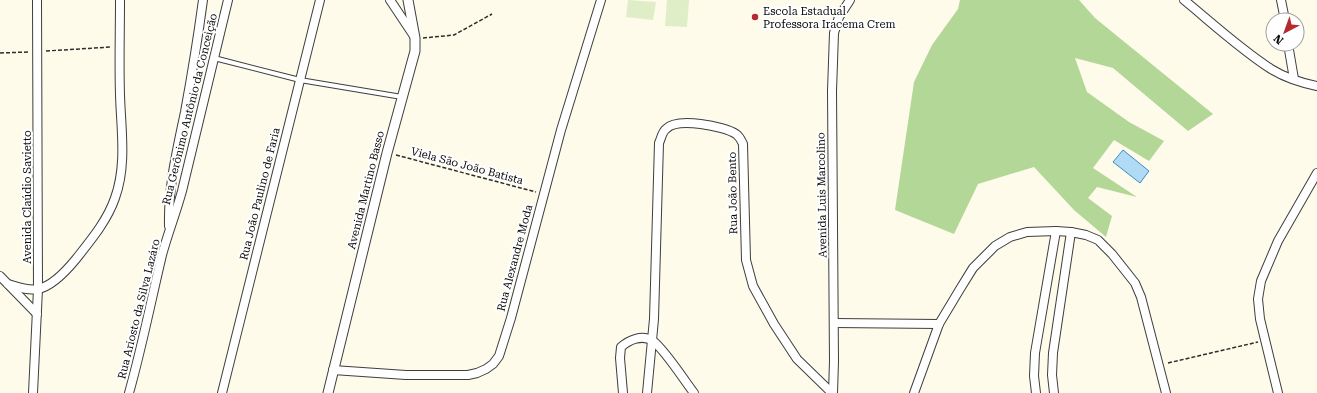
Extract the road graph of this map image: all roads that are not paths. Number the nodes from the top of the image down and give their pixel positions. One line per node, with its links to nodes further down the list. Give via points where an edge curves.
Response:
1 (37, 0): 26 (street, Avenida Claúdio Savietto)
2 (120, 0): 26 (street, via 123,153 115,197 96,234 73,262 61,275)
3 (203, 0): 21 (street, Rua Gerônimo Antônio da Conceição, via 196,53 171,179)
4 (228, 0): 15 (street, Rua Gerônimo Antônio da Conceição)
5 (320, 0): 17 (street, Rua João Paulino de Faria)
6 (390, 0): 13 (street)
7 (408, 0): 13 (street, Avenida Martino Basso)
8 (601, 0): 31 (street, Rua Alexandre Moda, via 561,130 499,356 486,369 468,375 406,375)
9 (850, 0): 28 (street, Avenida Luis Marcolino, via 839,17 834,33)
10 (1184, 0): 16 (street, via 1246,51 1272,69)
11 (1282, 0): 12 (street)
12 (1284, 12)
13 (415, 38): 19 (street, Avenida Martino Basso, via 415,51)
14 (1289, 52): 16 (street)
15 (214, 58): 17 (lane); 21 (street, Rua Gerônimo Antônio da Conceição, via 182,191)
16 (1294, 79): 18 (street)
17 (300, 80): 19 (lane); 34 (street, Rua João Paulino de Faria)
18 (1317, 86)
19 (403, 97): 31 (street, Avenida Martino Basso)
20 (1317, 173): 44 (street, via 1278,241 1261,281 1258,299 1260,319)
21 (169, 230): 33 (street, Rua Ariosto da Silva Lazáro)
22 (1056, 231): 23 (street); 29 (street, via 1027,232 1010,237 995,246 973,268); 41 (street, via 1035,354)
23 (1072, 232): 42 (street, via 1053,353); 43 (street, via 1086,234 1098,240 1135,283)
24 (0, 276): 25 (street)
25 (8, 284): 26 (street, via 24,289); 27 (street)
26 (38, 289): 27 (street, Avenida Claúdio Savietto)
27 (37, 314): 32 (street, Avenida Claúdio Savietto)
28 (834, 323): 29 (street); 39 (street, Avenida Luis Marcolino)
29 (939, 324): 40 (street)
30 (652, 340): 36 (street, via 637,338 621,347); 37 (street, Rua João Bento); 38 (street); 39 (street, Rua João Bento, via 659,143 666,128 674,124 717,126 735,133 743,144 746,260 753,286 797,359)
31 (333, 370): 35 (street, Avenida Martino Basso)
32 (33, 393)
33 (129, 393)
34 (222, 393)
35 (328, 393)
36 (623, 393)
37 (647, 393)
38 (694, 393)
39 (832, 393)
40 (914, 393)
41 (1036, 393)
42 (1054, 393)
43 (1166, 393)
44 (1278, 393)

